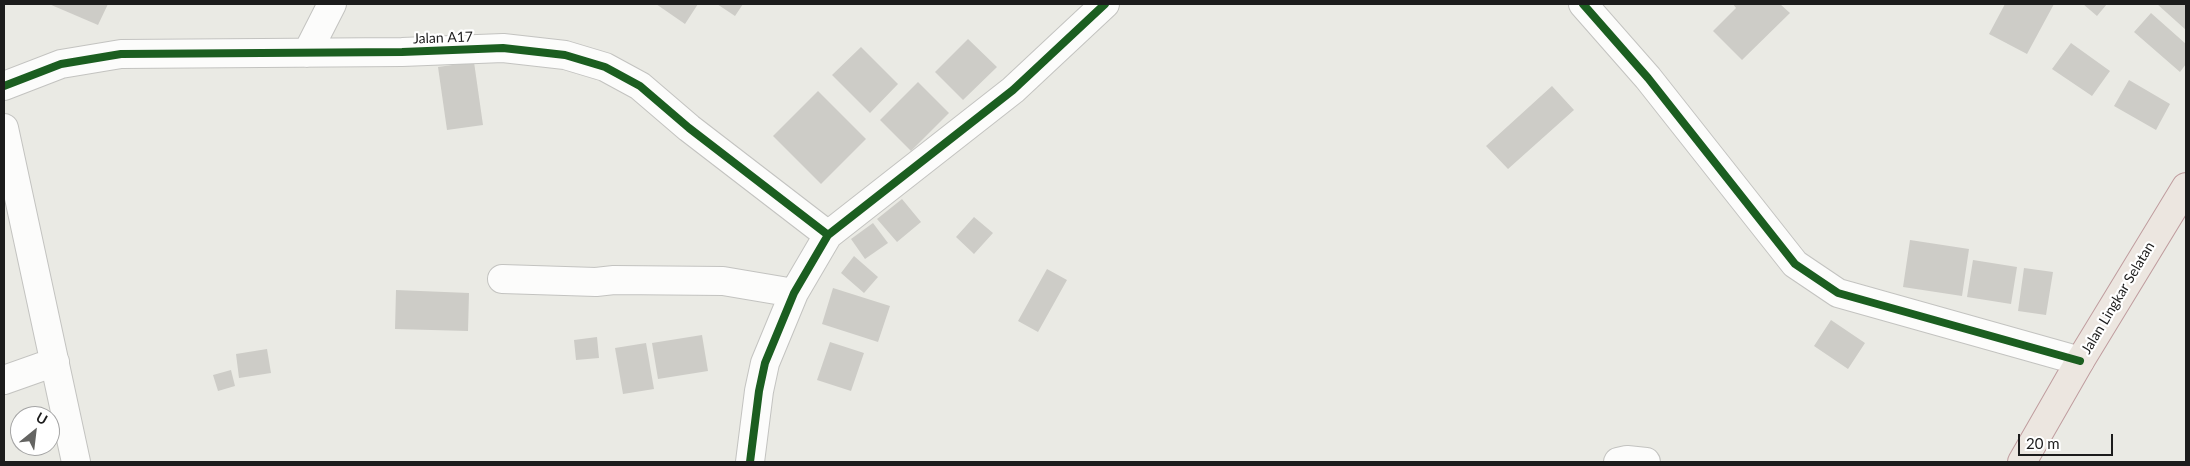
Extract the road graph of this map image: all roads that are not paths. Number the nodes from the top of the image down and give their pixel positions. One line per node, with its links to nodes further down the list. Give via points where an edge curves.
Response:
1 (332, 4): 4 (street)
2 (1105, 4): 8 (street, via 1012,90)
3 (1583, 4): 11 (street, via 1648,78 1795,264 1838,293)
4 (307, 53): 5 (street, Jalan A17, via 121,54 60,64); 8 (street, Jalan A17, via 503,48 565,55 605,67 640,86)
5 (4, 86)
6 (4, 128): 12 (street)
7 (2186, 187): 11 (highway, Jalan Lingkar Selatan)
8 (828, 235): 10 (street)
9 (502, 279): 10 (street, via 723,281)
10 (794, 293): 15 (street, via 765,363)
11 (2080, 361): 18 (highway, Jalan Lingkar Selatan)
12 (54, 362): 13 (street); 14 (street)
13 (4, 380)
14 (76, 462)
15 (750, 462)
16 (1618, 462): 17 (street)
17 (1646, 462)
18 (2022, 462)

